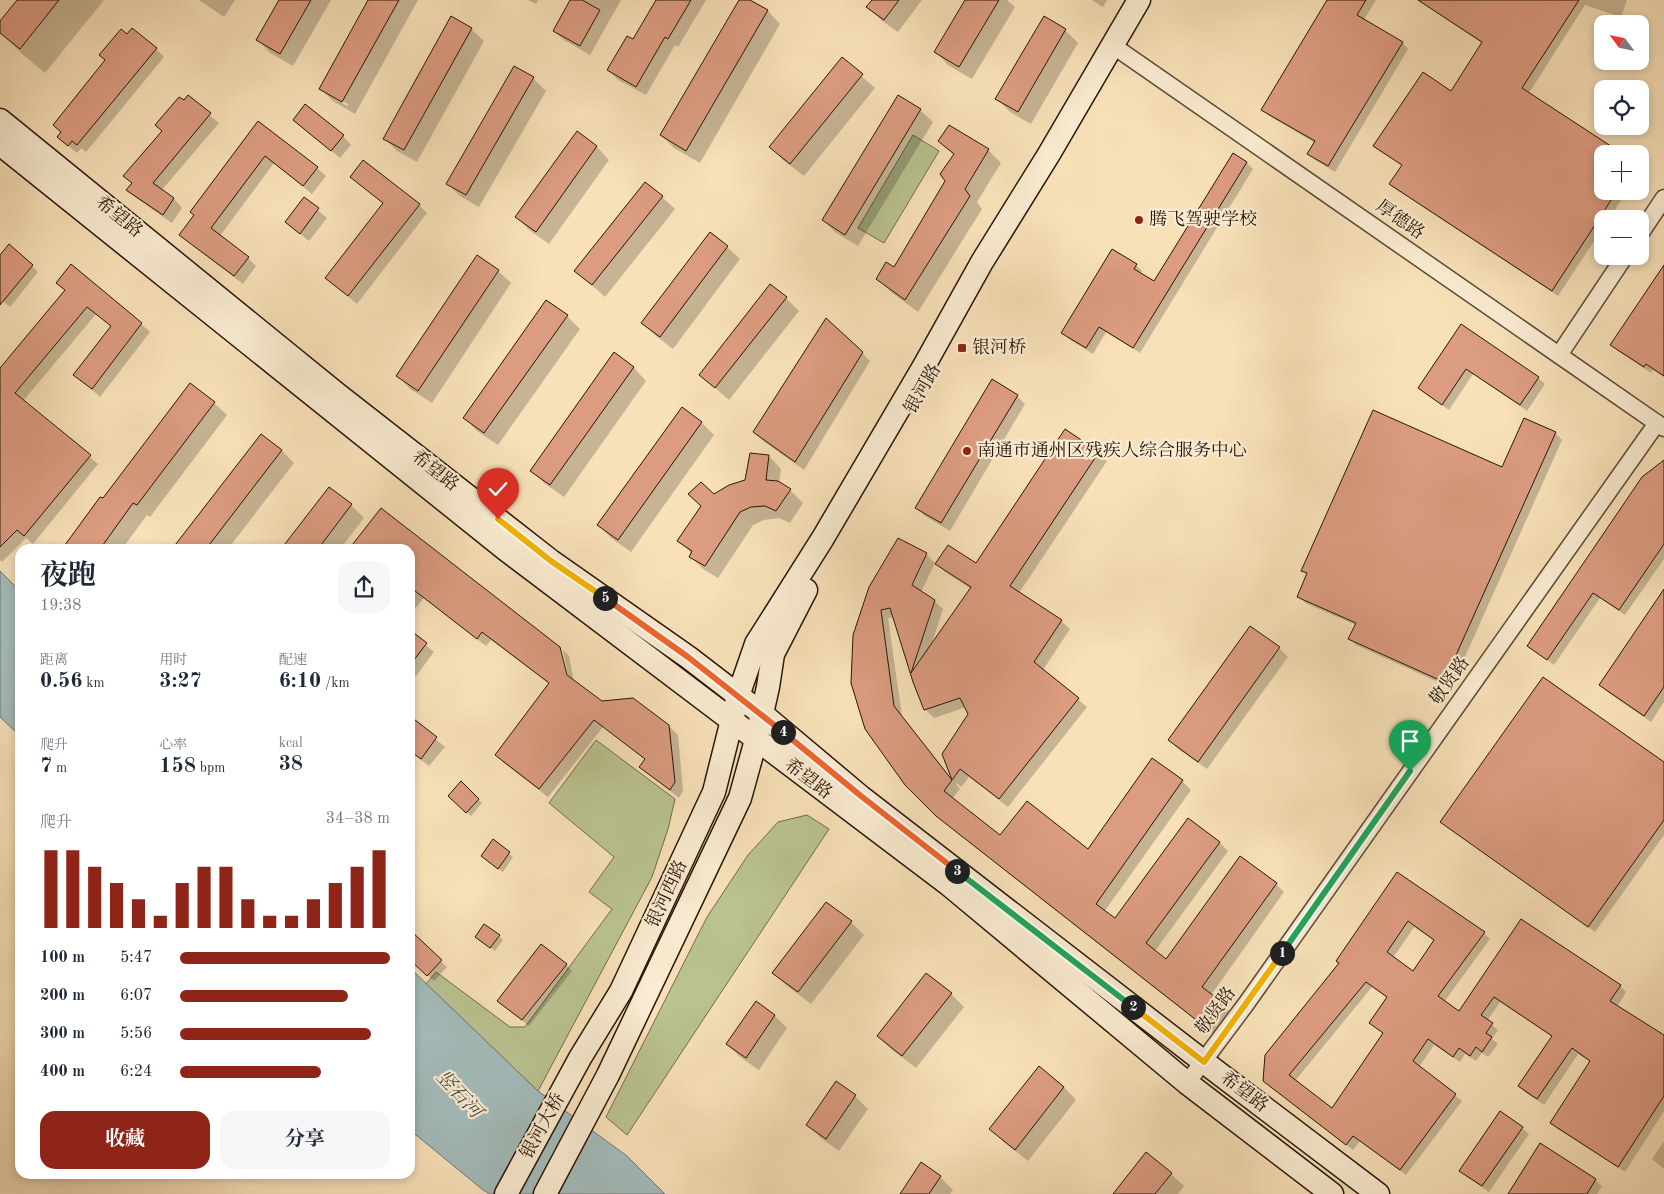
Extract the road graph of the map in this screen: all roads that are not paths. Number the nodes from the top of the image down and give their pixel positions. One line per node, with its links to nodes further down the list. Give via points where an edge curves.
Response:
1 (1139, 0): 3 (main road, 银河路)
2 (1152, 0): 3 (main road, 银河路)
3 (1117, 48): 9 (street, 厚德路); 11 (main road, 银河路, via 982,262 823,538 756,644); 12 (main road, 银河路, via 802,597 773,654)
4 (0, 120): 11 (main road, 希望路, via 337,394 551,561)
5 (0, 144): 13 (main road, 希望路, via 504,549)
6 (1664, 198): 7 (street)
7 (1649, 220)
8 (1619, 265): 9 (street)
9 (1559, 355): 10 (street, 厚德路)
10 (1660, 425): 16 (street, 敬贤路)
11 (738, 696): 12 (main road, 希望路); 13 (main road, 银河路)
12 (761, 713): 14 (main road, 银河路); 16 (main road, 希望路, via 861,796)
13 (733, 720): 14 (main road, 希望路); 15 (main road, 银河西路, via 710,801 621,991)
14 (756, 740): 17 (main road, 银河西路, via 740,798); 18 (main road, 希望路, via 948,884)
15 (580, 1058): 19 (main road, 银河大桥)
16 (1204, 1062): 18 (street, 敬贤路); 22 (main road, 希望路)
17 (608, 1075): 20 (main road, 银河大桥)
18 (1187, 1083): 21 (main road, 希望路)
19 (506, 1194)
20 (545, 1194)
21 (1332, 1194)
22 (1378, 1194)

